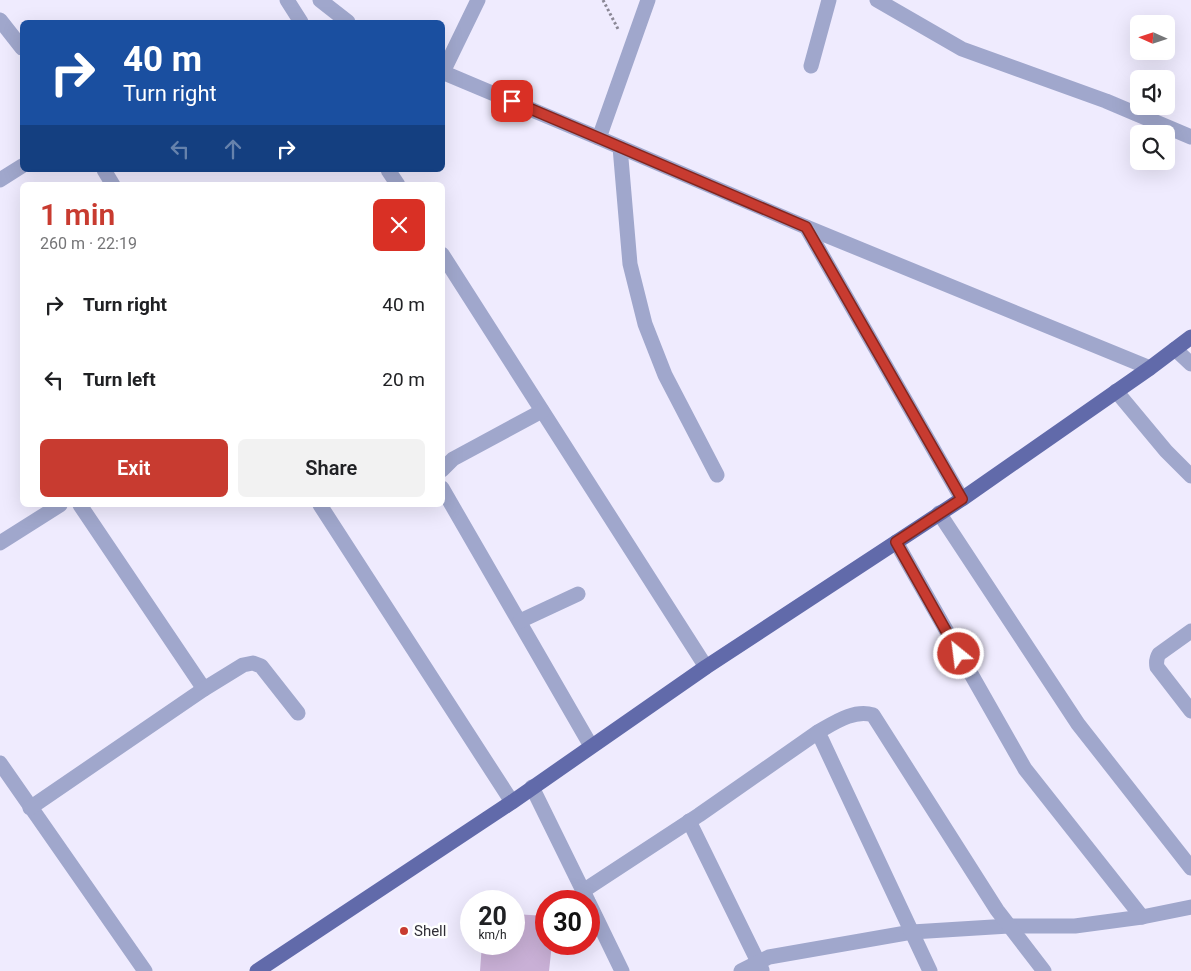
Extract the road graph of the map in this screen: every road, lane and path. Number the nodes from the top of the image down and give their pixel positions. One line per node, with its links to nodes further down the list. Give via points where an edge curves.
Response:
1 (287, 0): 9 (street)
2 (320, 0): 10 (street)
3 (478, 0): 14 (street)
4 (603, 0): 12 (path)
5 (648, 0): 12 (street)
6 (829, 0): 13 (street)
7 (877, 0): 16 (street, via 962,49)
8 (0, 20): 11 (street)
9 (300, 20)
10 (345, 20)
11 (20, 45)
12 (630, 52): 17 (street)
13 (811, 66)
14 (445, 68)
15 (445, 73): 17 (street)
16 (1191, 137)
17 (599, 138): 18 (street)
18 (620, 147): 21 (street); 30 (street, via 630,264 645,324 665,375)
19 (20, 167): 20 (street)
20 (0, 180)
21 (806, 227): 26 (street); 33 (street)
22 (445, 259): 28 (street)
23 (1191, 337): 24 (main road)
24 (1175, 349): 25 (street); 26 (main road)
25 (1191, 364)
26 (1150, 368): 27 (main road)
27 (1116, 391): 31 (street); 33 (main road)
28 (542, 411): 29 (street, via 453,459); 43 (street)
29 (445, 467)
30 (717, 475)
31 (1191, 476)
32 (445, 493): 41 (street)
33 (962, 499): 37 (main road)
34 (57, 507): 39 (street)
35 (81, 507): 44 (street)
36 (321, 507): 51 (street)
37 (939, 514): 38 (main road); 54 (street, via 1078,724)
38 (896, 542): 43 (main road); 58 (street, via 1025,769)
39 (0, 543)
40 (578, 594): 41 (street)
41 (520, 622): 48 (street)
42 (1191, 631): 45 (street, via 1159,654 1156,662)
43 (706, 667): 48 (main road)
44 (204, 689): 46 (street, via 243,665 252,663 261,666); 52 (street)
45 (1191, 711)
46 (298, 713)
47 (818, 732): 53 (street); 60 (street, via 846,716 866,712 873,715); 61 (street)
48 (591, 746): 50 (main road)
49 (0, 764): 52 (street)
50 (532, 788): 51 (main road); 55 (street)
51 (512, 802): 64 (main road)
52 (30, 808): 63 (street)
53 (689, 821): 56 (street); 62 (street)
54 (1191, 868)
55 (583, 890)
56 (598, 890)
57 (1191, 907): 58 (street)
58 (1142, 917): 60 (street, via 1075,926)
59 (600, 925): 65 (street)
60 (1009, 926): 61 (street); 68 (street)
61 (912, 932): 62 (street, via 770,958); 67 (street)
62 (760, 967): 66 (street)
63 (145, 971)
64 (257, 971)
65 (622, 971)
66 (741, 971)
67 (930, 971)
68 (1044, 971)

